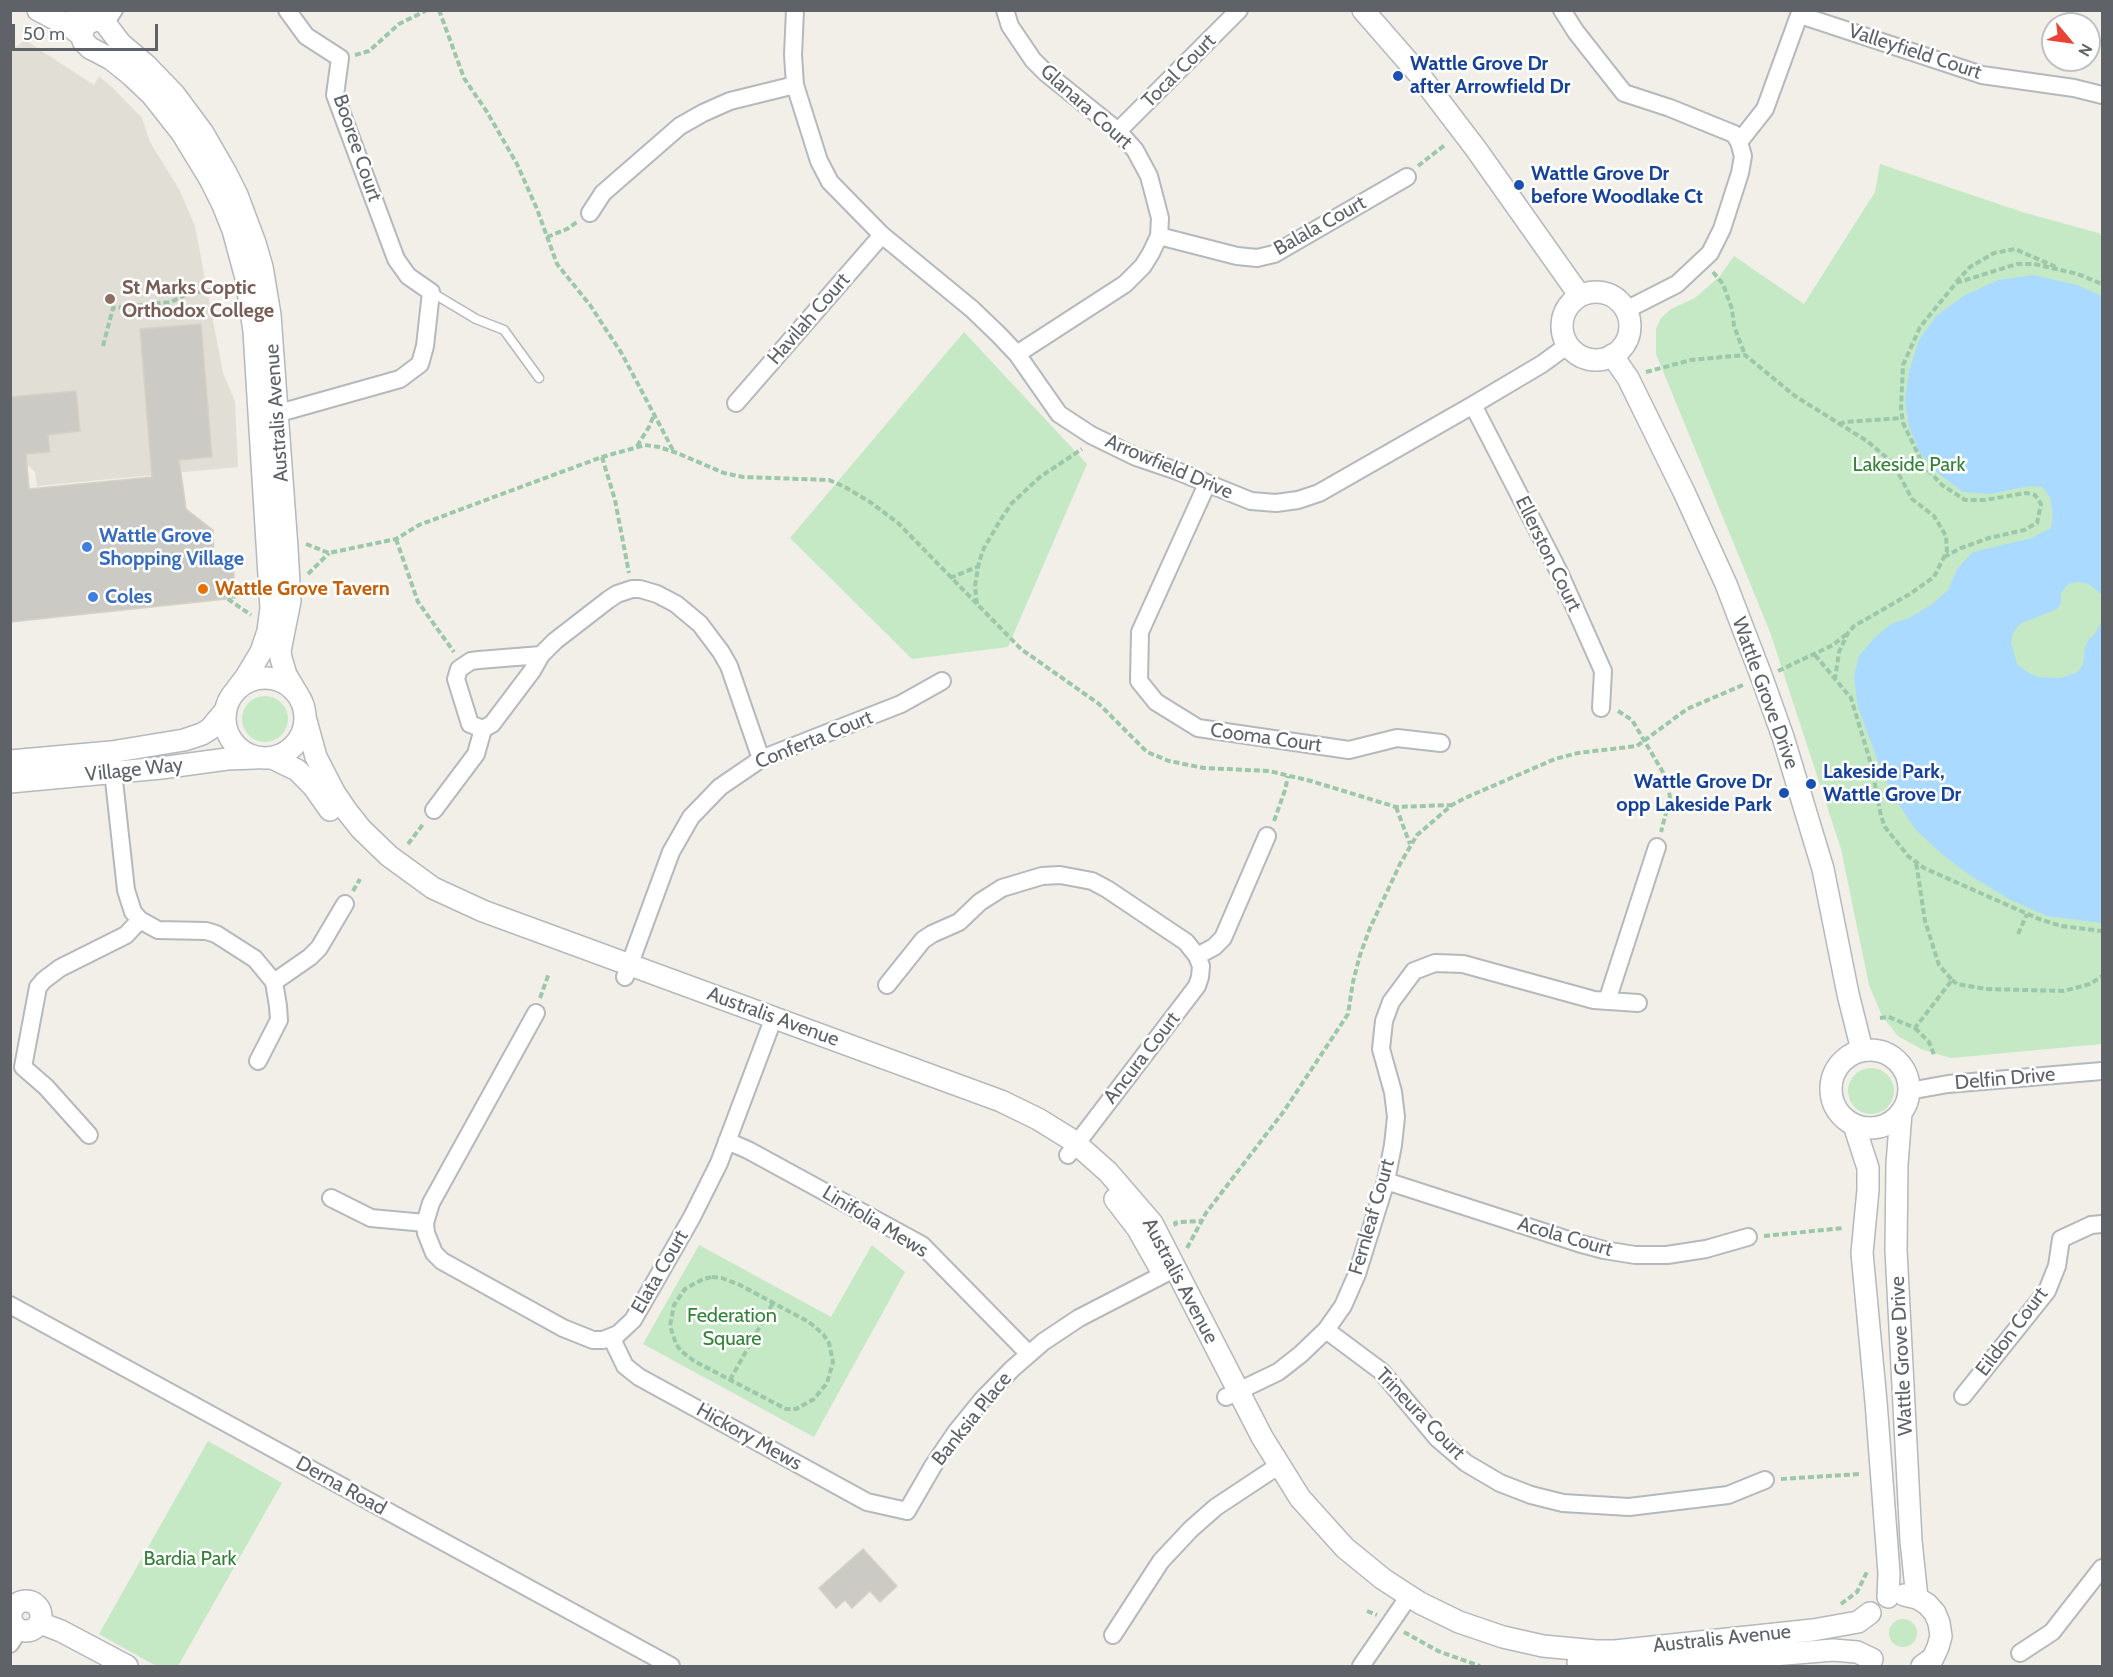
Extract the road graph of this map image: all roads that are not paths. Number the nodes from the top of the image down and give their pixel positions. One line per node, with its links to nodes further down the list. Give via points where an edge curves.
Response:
1 (38, 10): 11 (street, Australis Avenue, via 72,28)
2 (76, 10): 10 (street, Australis Avenue)
3 (286, 10): 20 (street, Booree Court, via 306,36 340,58 335,94 396,259 408,276)
4 (795, 10): 12 (street, Arrowfield Drive)
5 (1005, 10): 14 (street, Glanara Court, via 1033,60)
6 (1239, 10): 14 (street, Tocal Court)
7 (1363, 10): 21 (street, via 1476,148)
8 (1562, 10): 15 (street, via 1624,93 1734,134)
9 (1800, 13): 13 (street, Valleyfield Court, via 1982,75); 15 (street, via 1765,109)
10 (107, 22): 11 (street, via 108,42 100,49); 29 (street, Australis Avenue, via 127,50 179,100 215,152 237,195 255,243 273,341)
11 (88, 43): 29 (street, Australis Avenue, via 131,75 169,115 196,154 223,205 241,255)
12 (795, 85): 17 (street, via 730,100 680,126 603,193); 18 (street, Arrowfield Drive, via 819,161 830,182)
13 (2103, 95)
14 (1118, 131): 19 (street, Glanara Court, via 1135,150 1149,176 1160,218)
15 (1740, 142): 22 (street, via 1740,173 1710,253 1677,284)
16 (1407, 177): 19 (street, Balala Court, via 1274,254 1257,258 1237,256)
17 (590, 213)
18 (882, 234): 24 (street, Arrowfield Drive, via 972,309); 27 (street, Havilah Court)
19 (1159, 236): 24 (street, via 1143,266 1125,284)
20 (431, 292): 26 (lane, via 476,319 504,330); 29 (street, via 420,364 400,379)
21 (1580, 296): 22 (street, via 1600,292 1611,295); 23 (street, via 1566,309 1563,318)
22 (1626, 310): 25 (street, via 1629,336)
23 (1568, 345): 25 (street, via 1584,358); 28 (street, Arrowfield Drive)
24 (1017, 354): 30 (street, Arrowfield Drive, via 1059,414 1136,457)
25 (1612, 356): 58 (street, Wattle Grove Drive, via 1628,378 1726,584 1783,737 1823,869)
26 (539, 378)
27 (736, 403)
28 (1473, 405): 30 (street, Arrowfield Drive, via 1319,493 1298,500 1251,501); 35 (street, Ellerston Court, via 1559,572 1603,670)
29 (268, 417): 33 (street, Australis Avenue, via 271,608 261,652); 34 (street, Australis Avenue, via 290,594 280,651 286,675)
30 (1207, 484): 39 (street, Cooma Court, via 1140,632 1139,681 1155,702 1198,729 1349,750 1397,738)
31 (541, 655): 38 (street, via 492,724); 38 (street, via 479,660 457,671 470,724); 41 (street, via 616,594 632,589 666,598 711,637 729,666)
32 (942, 681): 41 (street, Conferta Court, via 901,704)
33 (236, 690): 34 (street, via 256,678 268,678 289,686); 36 (street)
34 (298, 695): 37 (street)
35 (1601, 708)
36 (225, 711): 40 (street, via 226,732 231,742 239,750); 43 (street, Village Way, via 210,729 194,738)
37 (305, 717): 40 (street, via 299,739 283,754); 51 (street, Australis Avenue, via 316,757 333,792 388,856 433,888 465,904)
38 (483, 729): 45 (street, via 476,754)
39 (1441, 743)
40 (265, 758): 43 (street, Village Way); 51 (street, Australis Avenue, via 297,770 354,840 415,892 465,918)
41 (761, 759): 51 (street, Conferta Court, via 720,787 680,834 662,872)
42 (10, 760): 43 (street, Village Way)
43 (112, 762): 44 (street, Village Way); 49 (street, via 126,890)
44 (10, 782)
45 (434, 810)
46 (1268, 836): 50 (street, via 1223,938)
47 (1657, 847): 54 (street)
48 (345, 904): 52 (street, via 319,948)
49 (140, 920): 52 (street, via 158,930 216,934 255,959); 60 (street, via 126,935 60,968 38,987)
50 (1197, 956): 53 (street, via 1186,942 1107,888 1077,877 1042,876 1002,888 959,922 923,940); 67 (street, Ancura Court, via 1201,966 1197,986)
51 (627, 971): 57 (street, Australis Avenue)
52 (274, 982): 59 (street, via 279,1020)
53 (887, 985)
54 (1607, 1001): 55 (street, Fernleaf Court); 68 (street, Fernleaf Court, via 1463,964 1435,963 1414,971 1391,1002 1384,1021 1381,1049 1396,1117)
55 (1638, 1003)
56 (536, 1013): 70 (street, via 431,1203)
57 (771, 1023): 66 (street, Elata Court); 67 (street, Australis Avenue, via 988,1109)
58 (1862, 1050): 62 (street, via 1874,1050 1896,1059 1908,1079); 64 (street, via 1841,1062 1831,1085 1836,1109)
59 (258, 1060)
60 (16, 1069): 65 (street, via 46,1087)
61 (2103, 1071): 62 (street, Delfin Drive)
62 (1909, 1091): 63 (street)
63 (1901, 1113): 64 (street, via 1879,1127); 85 (street, Wattle Grove Drive, via 1896,1164 1896,1250)
64 (1854, 1125): 84 (street, Wattle Grove Drive, via 1868,1168 1862,1253 1878,1424)
65 (88, 1135)
66 (727, 1141): 76 (street, Elata Court, via 703,1197 641,1306 626,1328); 77 (street, Linifolia Mews, via 922,1245)
67 (1072, 1149): 73 (street, Australis Avenue, via 1149,1246)
68 (1386, 1181): 72 (street, Acola Court, via 1578,1243 1635,1255 1706,1249); 75 (street, Fernleaf Court, via 1357,1274 1343,1306)
69 (331, 1198): 70 (street, via 371,1218)
70 (425, 1223): 76 (street, via 428,1243 442,1261 575,1334 593,1340)
71 (2103, 1224): 79 (street, Eildon Court, via 2091,1225 2061,1239 2057,1266 2047,1291)
72 (1748, 1237)
73 (1177, 1267): 77 (street, Banksia Place, via 1088,1313); 78 (street, Australis Avenue)
74 (10, 1305): 97 (street, Derna Road)
75 (1326, 1330): 78 (street, Fernleaf Court, via 1278,1372); 81 (street, Trineura Court, via 1381,1371 1438,1439 1466,1463 1530,1495 1563,1503 1629,1507 1728,1495)
76 (611, 1337): 82 (street, Hickory Mews, via 625,1366 639,1377 867,1502)
77 (1029, 1354): 82 (street, Banksia Place, via 956,1432)
78 (1232, 1394): 80 (street, Australis Avenue)
79 (1963, 1396)
80 (1272, 1470): 87 (street, Australis Avenue, via 1286,1503 1320,1541); 90 (street, via 1216,1507 1175,1545)
81 (1765, 1480)
82 (907, 1511)
83 (2103, 1568): 92 (street, via 2052,1632)
84 (1888, 1597): 85 (street); 88 (street, Australis Avenue)
85 (1917, 1598): 95 (street, via 1927,1604 1940,1623 1941,1636)
86 (12, 1606): 89 (street, via 22,1601 34,1603 41,1613); 91 (street)
87 (1400, 1609): 93 (street, Australis Avenue, via 1438,1628 1504,1651 1566,1662); 98 (street)
88 (1870, 1613): 93 (street, Australis Avenue, via 1858,1622); 94 (street, via 1864,1636 1866,1648)
89 (40, 1623): 91 (street); 96 (street)
90 (1113, 1635)
91 (15, 1637)
92 (2026, 1655)
93 (1640, 1660): 94 (street, Australis Avenue, via 1833,1650 1857,1652)
94 (1877, 1663)
95 (1929, 1664)
96 (128, 1666)
97 (671, 1666)
98 (1361, 1666)

